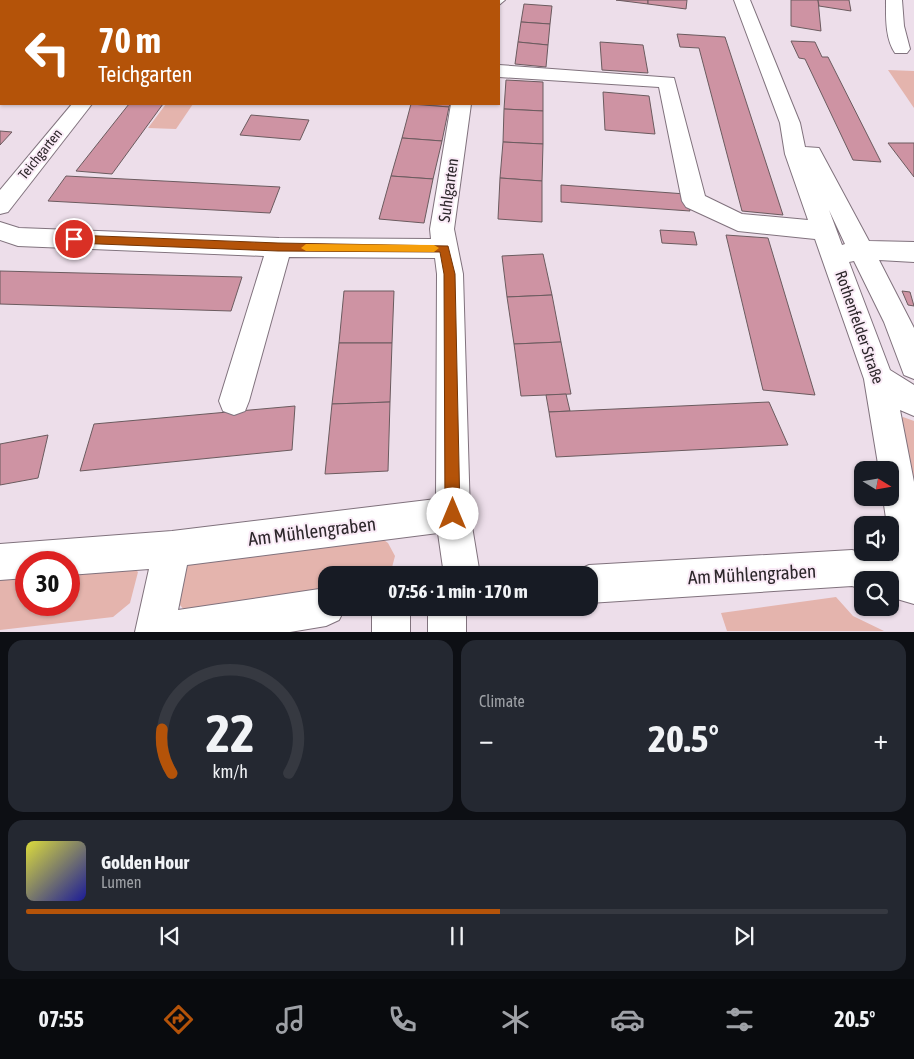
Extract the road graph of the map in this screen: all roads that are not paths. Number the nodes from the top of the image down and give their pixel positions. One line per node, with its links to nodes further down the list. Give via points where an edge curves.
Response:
1 (742, 0): 8 (street, Rothenfelder Straße)
2 (894, 3): 3 (street); 4 (street, via 895,26)
3 (910, 12)
4 (910, 51)
5 (500, 71): 11 (street, via 667,82 694,200 738,222)
6 (81, 105): 9 (street, Teichgarten)
7 (461, 105): 13 (street, Suhlgarten, via 442,229)
8 (790, 123): 11 (street, Rothenfelder Straße, via 796,154); 14 (street, Rothenfelder Straße, via 813,155)
9 (0, 206)
10 (0, 231): 12 (street, via 18,237)
11 (826, 231): 16 (street, Rothenfelder Straße)
12 (278, 247): 13 (street); 19 (street)
13 (444, 248): 21 (street, Suhlgarten, via 450,274)
14 (863, 250): 15 (street, Rothenfelder Straße); 16 (street, Rothenfelder Straße); 17 (street, Rothenfelder Straße, via 898,322)
15 (914, 252)
16 (835, 256): 18 (street, Rothenfelder Straße)
17 (914, 366)
18 (879, 379): 20 (street); 25 (street, Rothenfelder Straße)
19 (234, 401)
20 (914, 402)
21 (453, 514): 22 (street, Am Mühlengraben); 24 (street, Suhlgarten)
22 (172, 549): 23 (street, Am Mühlengraben); 31 (street)
23 (0, 562)
24 (461, 566)
25 (914, 577)
26 (598, 583): 27 (street, Am Mühlengraben, via 852,568)
27 (914, 585)
28 (318, 609): 32 (street)
29 (391, 616): 33 (street)
30 (447, 616): 34 (street)
31 (154, 632)
32 (158, 632)
33 (391, 632)
34 (447, 632)

